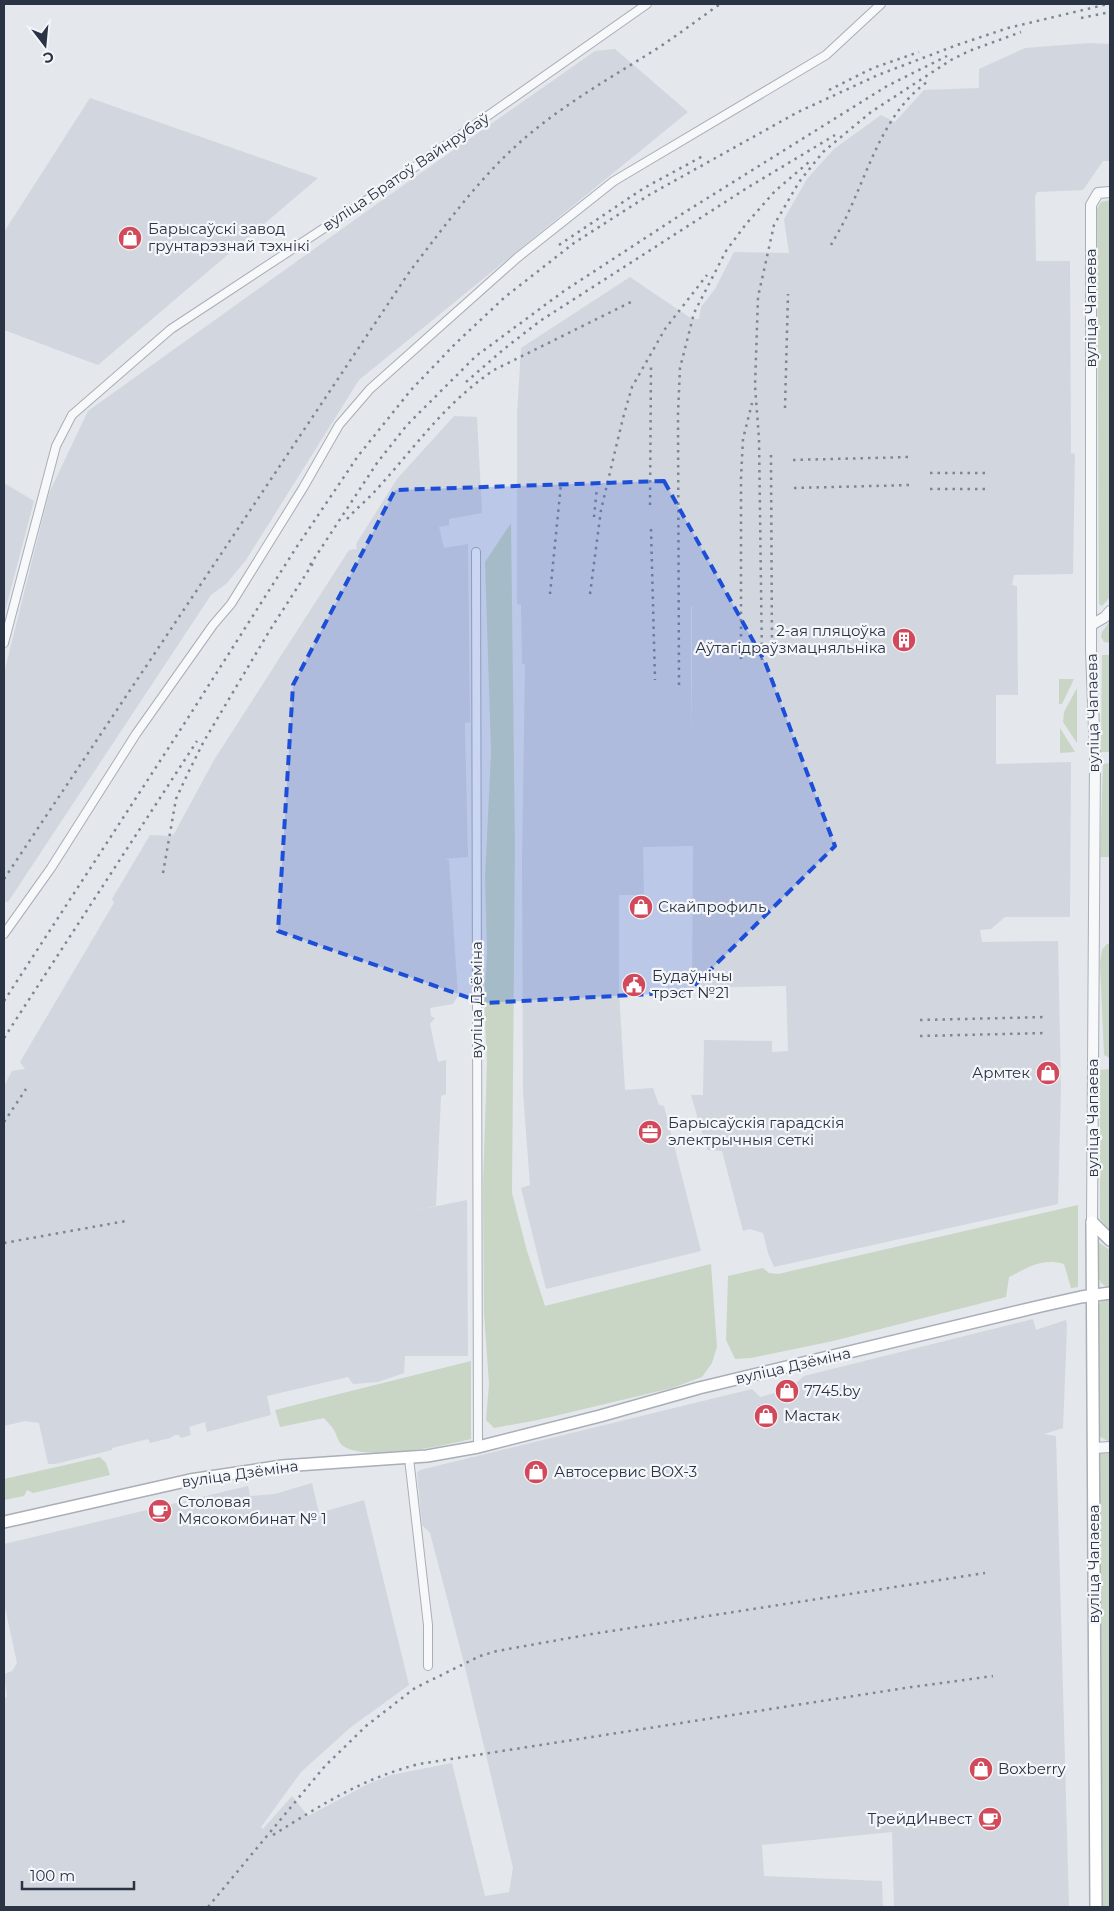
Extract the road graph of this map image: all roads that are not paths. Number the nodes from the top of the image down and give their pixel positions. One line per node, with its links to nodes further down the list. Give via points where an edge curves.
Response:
1 (647, 4): 7 (street, вуліца Братоў Вайнрубаў, via 382,190 171,328 72,415 56,446)
2 (881, 4): 8 (street, via 826,55 614,181 517,258 370,389 339,425 231,604 136,734 51,868)
3 (1110, 192): 6 (street, вуліца Чапаева, via 1098,193 1091,205)
4 (476, 552): 13 (street, вуліца Дзёміна)
5 (1110, 612): 6 (street)
6 (1093, 624): 9 (street, вуліца Чапаева)
7 (4, 643)
8 (4, 934)
9 (1092, 1222): 10 (main road); 12 (main road, вуліца Чапаева)
10 (1110, 1240)
11 (1110, 1293): 12 (main road, вуліца Дзёміна)
12 (1092, 1296): 13 (main road, вуліца Дзёміна, via 718,1383); 15 (main road, вуліца Чапаева)
13 (478, 1447): 16 (main road, вуліца Дзёміна)
14 (1110, 1447): 15 (street)
15 (1094, 1448): 19 (main road, вуліца Чапаева)
16 (409, 1458): 17 (main road, вуліца Дзёміна, via 282,1466 190,1480); 18 (street, via 428,1625)
17 (4, 1522)
18 (428, 1666)
19 (1096, 1907)

